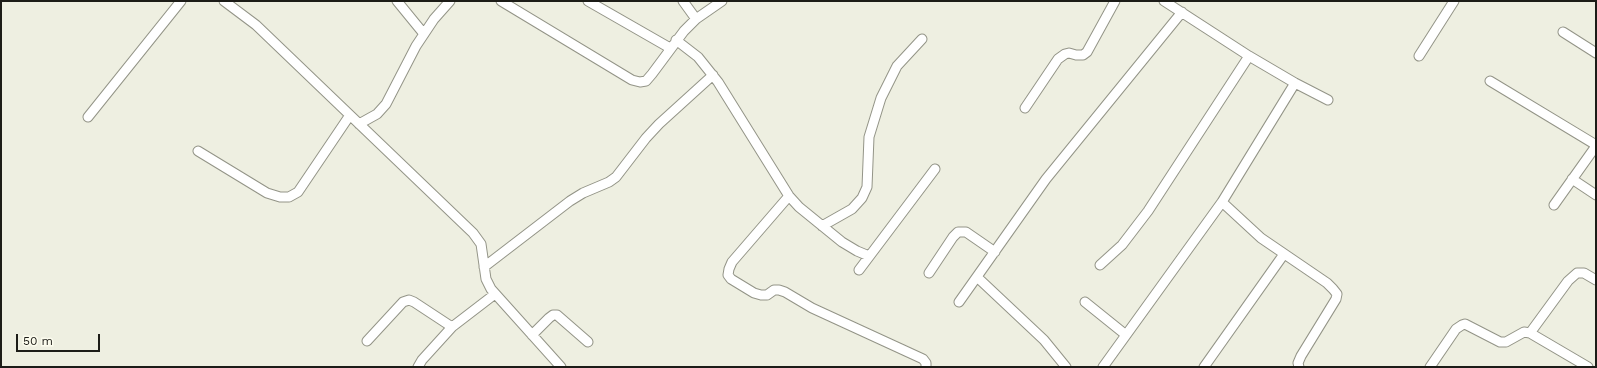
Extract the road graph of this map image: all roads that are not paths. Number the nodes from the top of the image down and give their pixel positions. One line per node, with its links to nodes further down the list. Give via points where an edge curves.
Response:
1 (181, 1): 28 (street)
2 (224, 1): 27 (street, via 256,25)
3 (397, 1): 15 (street)
4 (450, 1): 15 (street)
5 (501, 1): 18 (street, via 632,80 646,81)
6 (588, 1): 18 (street)
7 (683, 1): 13 (street)
8 (722, 1): 13 (street)
9 (1115, 1): 26 (street, via 1087,52 1083,55 1064,54 1058,59)
10 (1164, 1): 12 (street)
11 (1454, 1): 21 (street)
12 (1182, 12): 20 (street); 39 (street, via 1065,156)
13 (696, 19): 17 (street)
14 (1563, 32): 19 (street)
15 (424, 34): 29 (street, via 386,104 377,114)
16 (922, 39): 38 (street, via 897,66 881,98 869,137 867,187 862,198 852,209)
17 (676, 40): 18 (street); 22 (street, via 698,57)
18 (670, 48)
19 (1596, 53)
20 (1249, 56): 24 (street); 42 (street, via 1148,211 1122,245)
21 (1419, 56)
22 (713, 75): 35 (street); 43 (street, via 659,124 616,177 570,201)
23 (1490, 81): 30 (street)
24 (1295, 83): 25 (street); 36 (street)
25 (1328, 100)
26 (1025, 108)
27 (350, 115): 29 (street); 31 (street, via 298,192 289,197 267,193)
28 (88, 117)
29 (359, 124): 43 (street, via 473,233 480,244)
30 (1596, 145): 33 (street)
31 (198, 151)
32 (935, 168): 41 (street)
33 (1572, 179): 34 (street); 37 (street)
34 (1596, 195)
35 (788, 196): 38 (street); 59 (street, via 732,262 728,269 731,279 761,295 767,295 774,290 785,292 812,308 923,359)
36 (1222, 202): 40 (street, via 1261,238); 54 (street)
37 (1554, 205)
38 (822, 226): 41 (street, via 849,247)
39 (995, 252): 45 (street, via 966,232 958,232); 46 (street)
40 (1284, 254): 62 (street); 63 (street, via 1334,288 1337,294 1301,356)
41 (869, 256): 44 (street)
42 (1100, 265)
43 (484, 267): 48 (street, via 486,279)
44 (859, 270)
45 (929, 273)
46 (977, 277): 49 (street); 60 (street, via 1044,340)
47 (1596, 280): 52 (street, via 1584,273 1577,273 1568,281)
48 (495, 294): 51 (street); 53 (street)
49 (959, 302)
50 (1085, 302): 54 (street)
51 (452, 327): 55 (street, via 409,300 403,302); 57 (street)
52 (1530, 333): 64 (street, via 1524,332 1506,342 1500,342 1470,326 1462,325); 65 (street)
53 (532, 335): 56 (street, via 553,315 558,315); 58 (street)
54 (1126, 335): 61 (street)
55 (367, 340)
56 (588, 342)
57 (418, 367)
58 (561, 367)
59 (926, 367)
60 (1066, 367)
61 (1103, 367)
62 (1204, 367)
63 (1299, 367)
64 (1430, 367)
65 (1588, 367)

